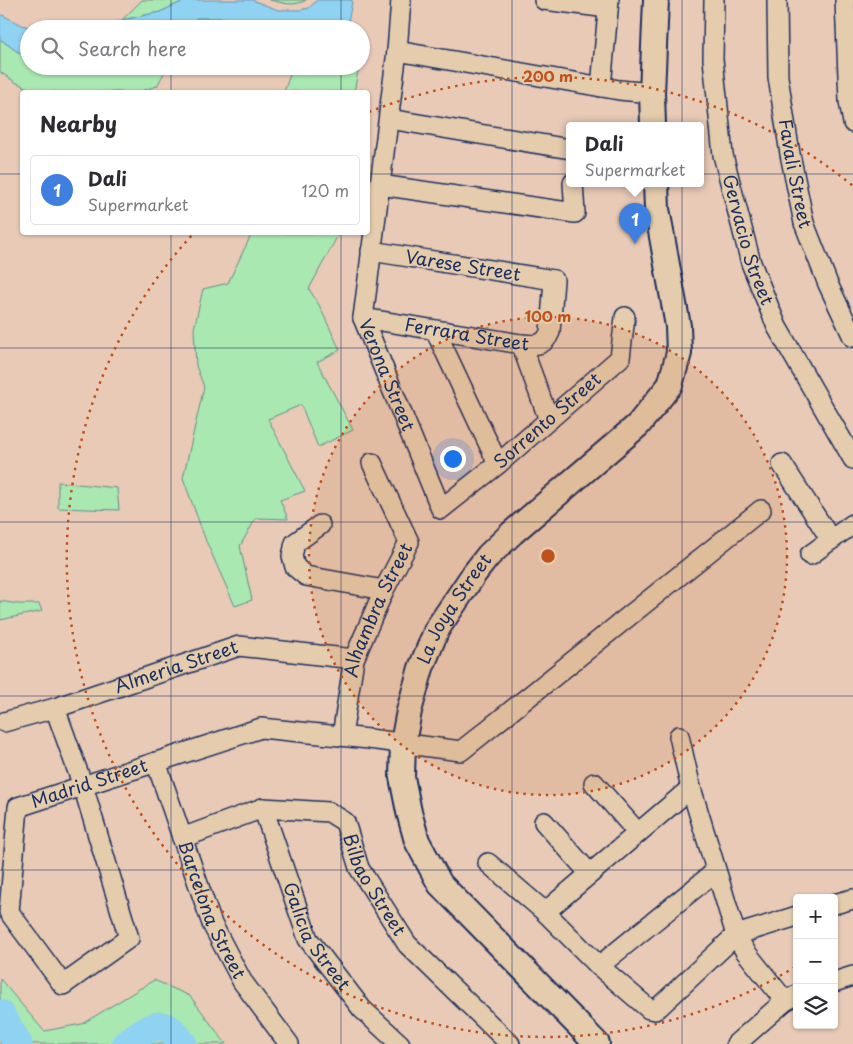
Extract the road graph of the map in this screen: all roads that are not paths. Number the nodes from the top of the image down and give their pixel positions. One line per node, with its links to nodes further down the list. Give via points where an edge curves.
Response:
1 (401, 0): 8 (street, Verona Street)
2 (544, 0): 7 (street)
3 (656, 0): 10 (street)
4 (714, 0): 26 (street, Gervacio Street, via 713,59 723,155 751,263 777,327)
5 (777, 0): 22 (street, Favali Street, via 778,77 804,223)
6 (845, 0): 13 (street, via 849,102)
7 (609, 4): 9 (street)
8 (397, 51): 9 (street); 11 (street, Verona Street)
9 (601, 87): 10 (street)
10 (652, 93): 12 (street)
11 (388, 119): 14 (street); 15 (street, Verona Street)
12 (653, 122)
13 (853, 123)
14 (566, 148)
15 (380, 185): 16 (street, via 575,213); 18 (street, Verona Street)
16 (573, 187)
17 (656, 187): 42 (street, La Joya Street, via 657,209 678,326 678,353 670,385 638,425 512,533 474,574 437,629 421,668)
18 (371, 251): 20 (street, Verona Street); 23 (street, Varese Street, via 554,280 550,332)
19 (625, 317): 25 (street, Sorrento Street, via 620,358)
20 (363, 318): 21 (street, Ferrara Street); 30 (street, Verona Street)
21 (435, 330): 24 (street, Ferrara Street); 28 (street)
22 (853, 337)
23 (542, 343): 24 (street, Ferrara Street)
24 (521, 344): 25 (street)
25 (549, 420): 28 (street, Sorrento Street)
26 (853, 459)
27 (372, 463): 36 (street, Alhambra Street, via 408,542)
28 (498, 464): 30 (street, Sorrento Street)
29 (782, 464): 34 (street)
30 (441, 509)
31 (761, 510): 42 (street, Madrid Street, via 461,751)
32 (853, 524): 34 (street)
33 (320, 525): 36 (street, via 295,543 292,556 295,567 306,576)
34 (831, 540): 35 (street)
35 (810, 555)
36 (384, 590): 37 (street, Alhambra Street)
37 (354, 658): 38 (street, Almeria Street, via 239,646); 40 (street, Alhambra Street)
38 (55, 708): 39 (street, Almeria Street); 45 (street)
39 (4, 722)
40 (342, 736): 42 (street, Madrid Street); 43 (street, Madrid Street, via 262,728)
41 (679, 736): 46 (street)
42 (403, 744): 66 (street, La Joya Street, via 402,777 408,812 417,841 440,884)
43 (156, 762): 45 (street, Madrid Street); 50 (street, Barcelona Street)
44 (594, 783): 49 (street)
45 (83, 786): 45 (street, Madrid Street, via 18,807 9,912 63,985 129,938)
46 (691, 788): 49 (street); 52 (street)
47 (263, 808): 50 (street, Bilbao Street); 64 (street, Galicia Street, via 308,939 362,1009); 65 (street, Bilbao Street, via 329,812 345,822 359,868 407,944)
48 (544, 822): 53 (street)
49 (638, 833): 53 (street)
50 (182, 838): 63 (street, Barcelona Street, via 212,924 242,981)
51 (488, 863): 56 (street)
52 (716, 871): 58 (street); 59 (street)
53 (590, 874): 56 (street)
54 (853, 898): 55 (street)
55 (838, 903)
56 (545, 912): 59 (street)
57 (793, 917): 58 (street)
58 (736, 935): 59 (street, via 655,1010 649,1009); 62 (street, via 745,951)
59 (599, 966)
60 (853, 976): 61 (street)
61 (838, 981)
62 (791, 998): 67 (street)
63 (289, 1044)
64 (400, 1044)
65 (510, 1044)
66 (597, 1044)
67 (736, 1044)

